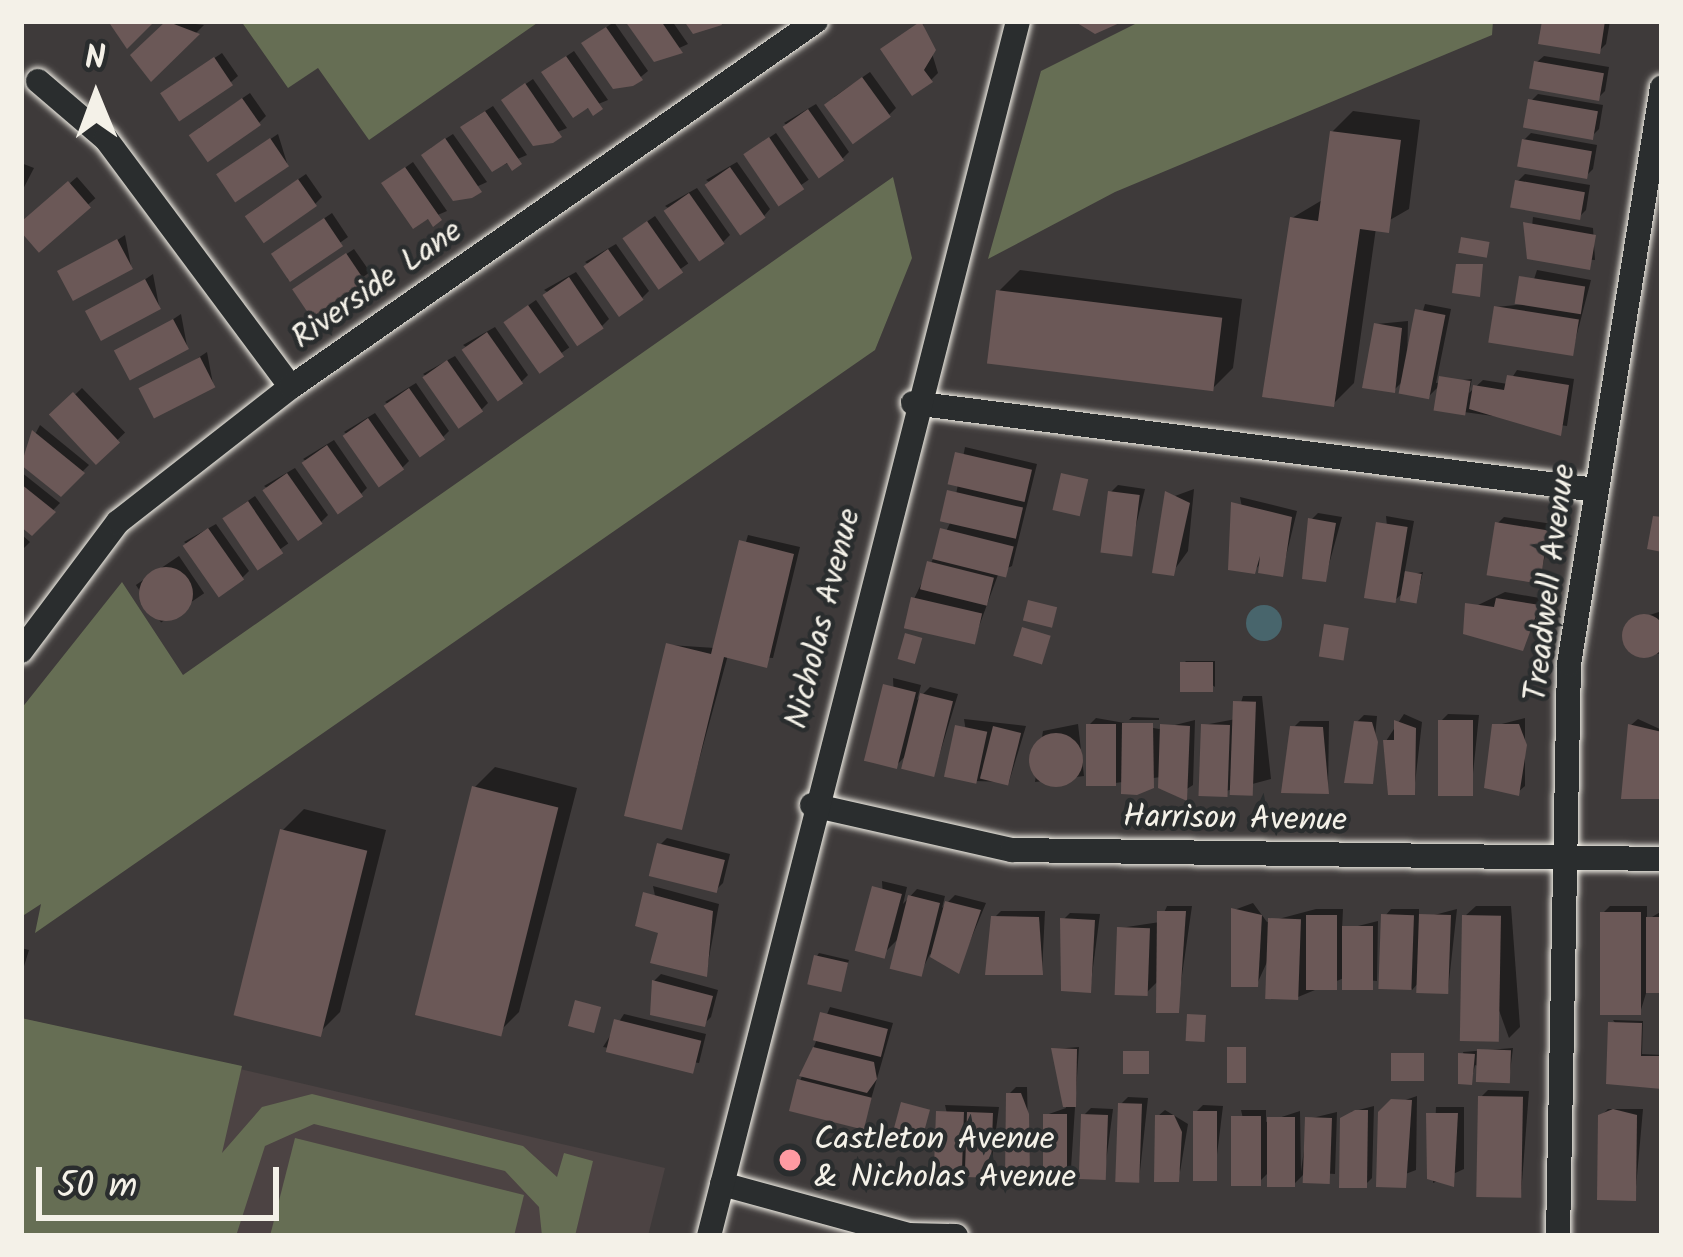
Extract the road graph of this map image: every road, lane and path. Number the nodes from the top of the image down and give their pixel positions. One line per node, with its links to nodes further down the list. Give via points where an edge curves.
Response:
1 (816, 21): 3 (street, Riverside Lane)
2 (1018, 21): 7 (street, Nicholas Avenue)
3 (788, 29): 6 (street, Riverside Lane)
4 (38, 81): 6 (street, via 106,139)
5 (1662, 87): 8 (street, Treadwell Avenue)
6 (291, 387): 9 (street, Riverside Lane, via 118,522)
7 (913, 404): 8 (street); 10 (street, Nicholas Avenue)
8 (1596, 490): 11 (street, Treadwell Avenue, via 1568,664)
9 (21, 652)
10 (812, 805): 11 (street, Harrison Avenue, via 1012,850); 13 (street, Nicholas Avenue)
11 (1563, 858): 12 (street, Harrison Avenue); 16 (street, Treadwell Avenue)
12 (1662, 859)
13 (722, 1184): 14 (street, Nicholas Avenue); 15 (street, via 908,1235)
14 (709, 1236)
15 (956, 1236)
16 (1558, 1236)

